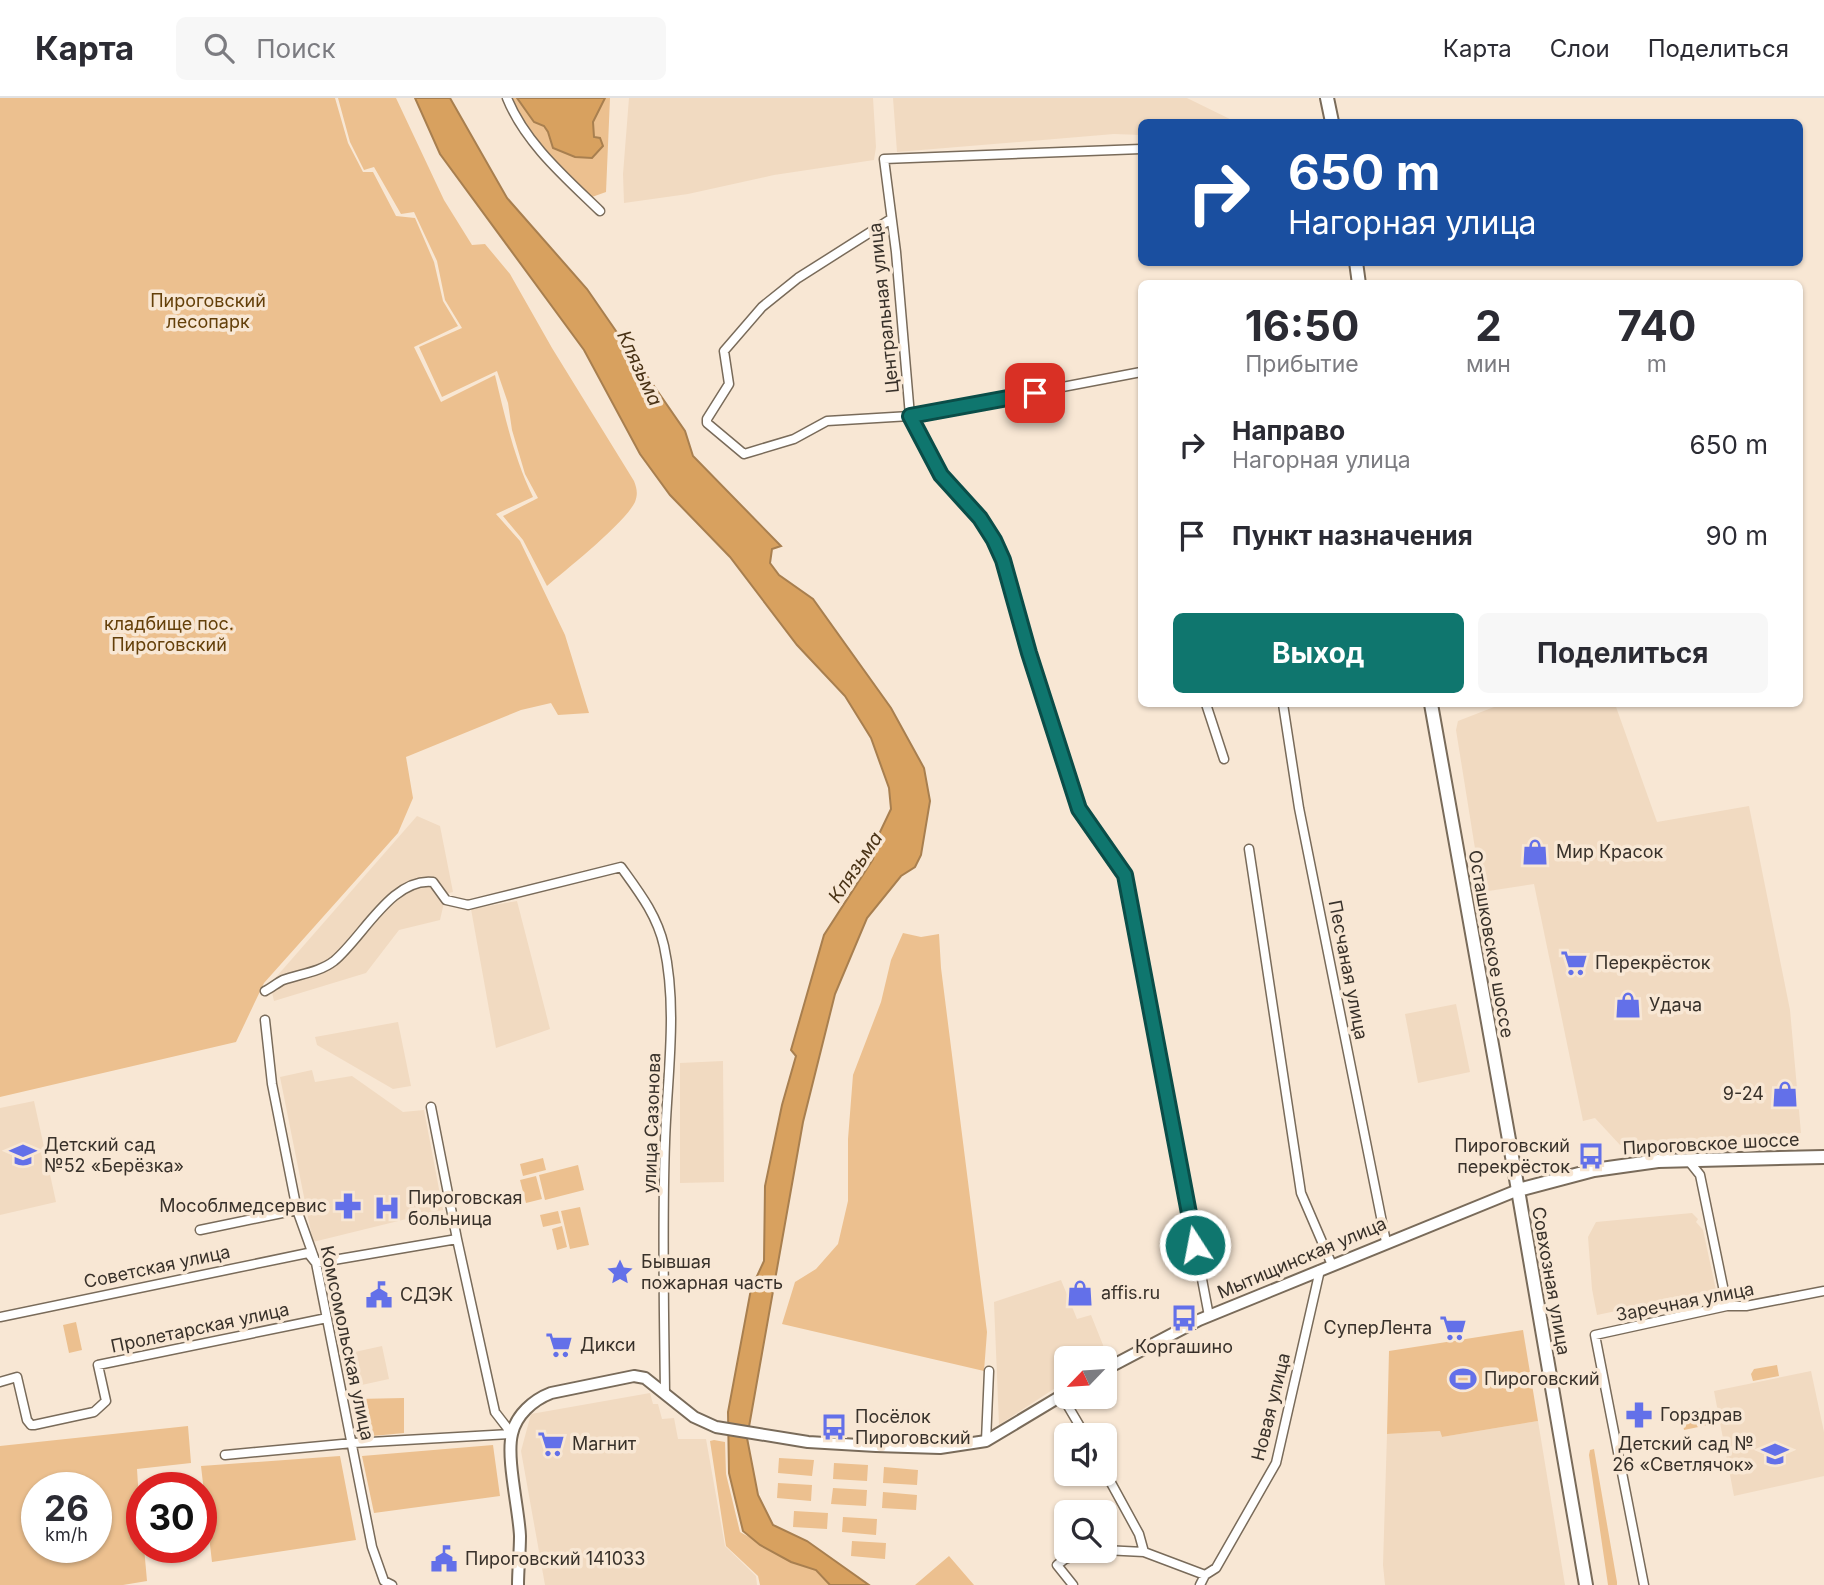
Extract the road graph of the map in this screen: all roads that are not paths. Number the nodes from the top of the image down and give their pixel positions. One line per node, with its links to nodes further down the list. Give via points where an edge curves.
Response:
1 (507, 98): 5 (street, via 533,142)
2 (1327, 98): 3 (main road)
3 (1331, 119)
4 (1138, 149): 6 (street, Центральная улица, via 884,159)
5 (600, 211)
6 (891, 219): 8 (street, Центральная улица); 8 (street, via 762,307 724,351 729,384 707,423 744,454 794,439 827,421)
7 (1138, 373): 8 (street)
8 (910, 416): 31 (street, Центральная улица, via 941,475 994,540 1079,809 1125,875)
9 (1207, 707): 12 (street)
10 (1283, 707): 25 (street, Песчаная улица, via 1299,808)
11 (1432, 707): 21 (main road, Осташковское шоссе)
12 (1224, 759)
13 (1249, 849): 27 (street, via 1301,1193)
14 (265, 991): 37 (street, улица Сазонова, via 334,961 404,888 422,881 433,882 446,900 468,905 621,867 650,907 664,945 669,991)
15 (265, 1020): 22 (street, Комсомольская улица, via 272,1084)
16 (431, 1107): 24 (street)
17 (1824, 1157): 18 (main road, Пироговское шоссе)
18 (1709, 1159): 19 (main road, Пироговское шоссе); 20 (street)
19 (1688, 1160): 20 (street); 21 (main road, Пироговское шоссе, via 1603,1168)
20 (1700, 1175): 30 (street)
21 (1518, 1190): 25 (street, Мытищинская улица); 52 (main road, Совхозная улица)
22 (297, 1210): 23 (street); 26 (street, Комсомольская улица)
23 (200, 1230)
24 (457, 1239): 26 (street); 39 (street, via 495,1412)
25 (1386, 1242): 27 (street, Мытищинская улица)
26 (316, 1263): 32 (street, Советская улица, via 308,1253); 33 (street, Комсомольская улица)
27 (1332, 1265): 28 (street, Мытищинская улица)
28 (1320, 1270): 31 (street, Мытищинская улица); 47 (street, Новая улица, via 1276,1463 1216,1568)
29 (1824, 1291): 30 (street, Заречная улица)
30 (1727, 1306): 53 (street, Заречная улица, via 1595,1335)
31 (1209, 1316): 34 (street, Мытищинская улица)
32 (0, 1317)
33 (327, 1318): 36 (street, Пролетарская улица, via 98,1365 106,1401 94,1412 34,1425 27,1420 17,1377); 41 (street, Комсомольская улица)
34 (1117, 1363)
35 (989, 1371): 40 (street)
36 (0, 1381)
37 (665, 1393): 39 (street, via 645,1378 634,1376 551,1393 523,1412); 40 (street, via 694,1417 716,1427 757,1435 940,1448)
38 (1054, 1401): 40 (street)
39 (512, 1434): 41 (street); 49 (street, via 520,1537)
40 (986, 1441)
41 (353, 1443): 42 (street); 48 (street, Комсомольская улица, via 372,1547 384,1581)
42 (225, 1455)
43 (1113, 1486): 45 (street, via 1139,1534)
44 (1117, 1551): 45 (street)
45 (1143, 1552): 47 (street)
46 (1060, 1563): 50 (street)
47 (1205, 1575): 51 (street, Новая улица)
48 (392, 1585)
49 (518, 1585)
50 (1073, 1585)
51 (1200, 1585)
52 (1586, 1585)
53 (1644, 1585)

